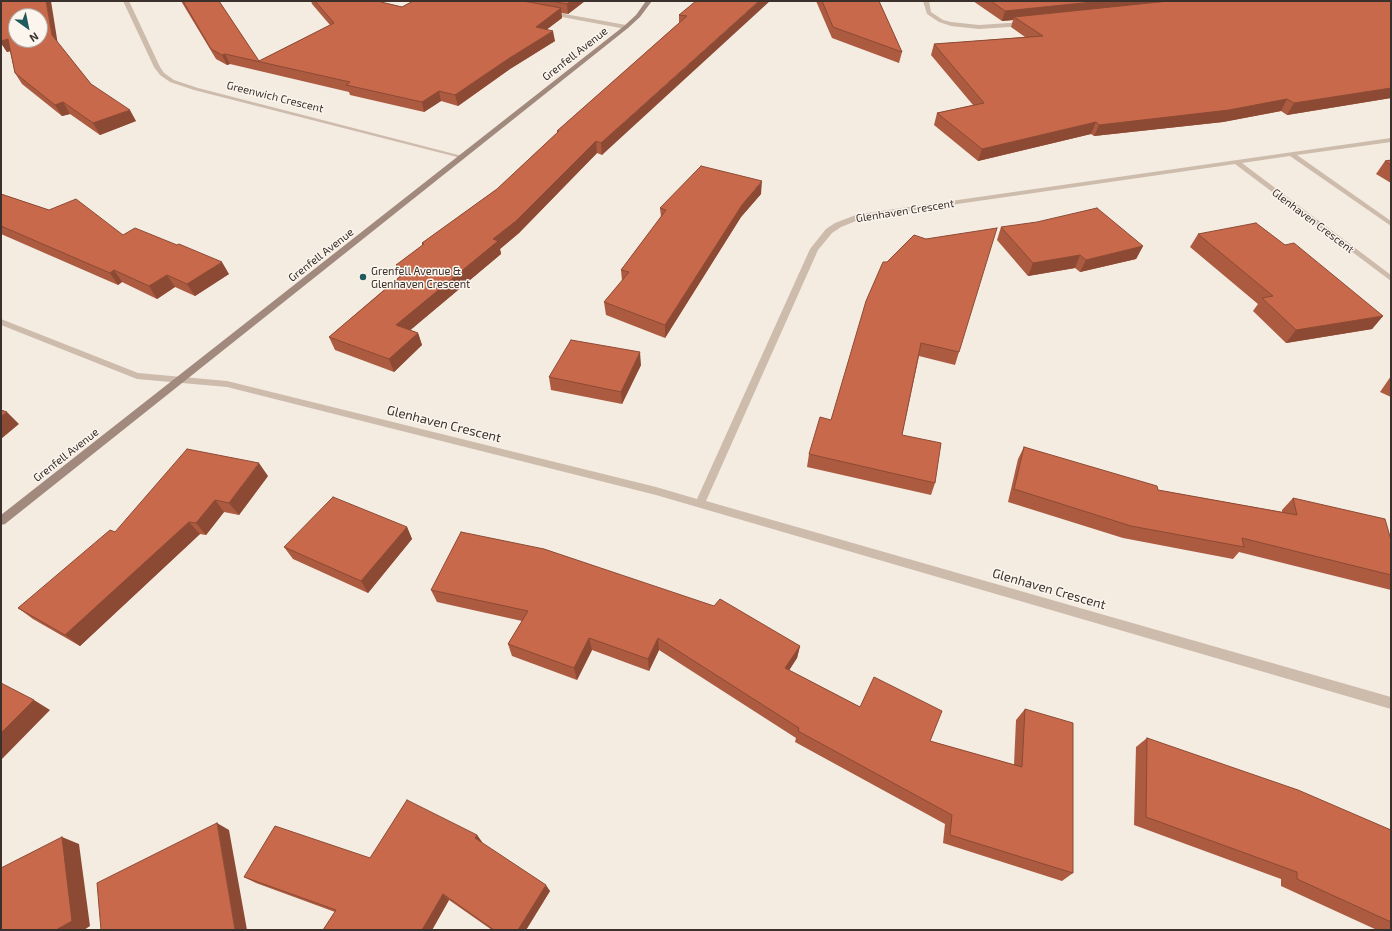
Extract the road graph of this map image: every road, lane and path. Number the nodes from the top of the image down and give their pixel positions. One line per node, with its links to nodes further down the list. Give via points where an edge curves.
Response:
1 (126, 1): 9 (street, Greenwich Crescent, via 157,67 172,81)
2 (649, 1): 6 (street, Grenfell Avenue)
3 (926, 1): 5 (street, via 929,13 951,24 989,27)
4 (540, 11): 6 (street)
5 (1029, 23)
6 (626, 27): 9 (street, Grenfell Avenue)
7 (1391, 140): 8 (street, Glenhaven Crescent)
8 (1292, 155): 10 (street, Glenhaven Crescent); 11 (street)
9 (463, 157): 14 (street, Grenfell Avenue)
10 (1236, 162): 12 (street, Glenhaven Crescent); 15 (street, Glenhaven Crescent, via 874,214 847,221 829,231 814,249)
11 (1391, 224)
12 (1391, 279)
13 (1, 322): 14 (street, via 137,376)
14 (179, 379): 15 (street, Glenhaven Crescent, via 227,384); 16 (street, Grenfell Avenue)
15 (700, 503): 17 (street, Glenhaven Crescent)
16 (1, 521)
17 (1391, 703)

